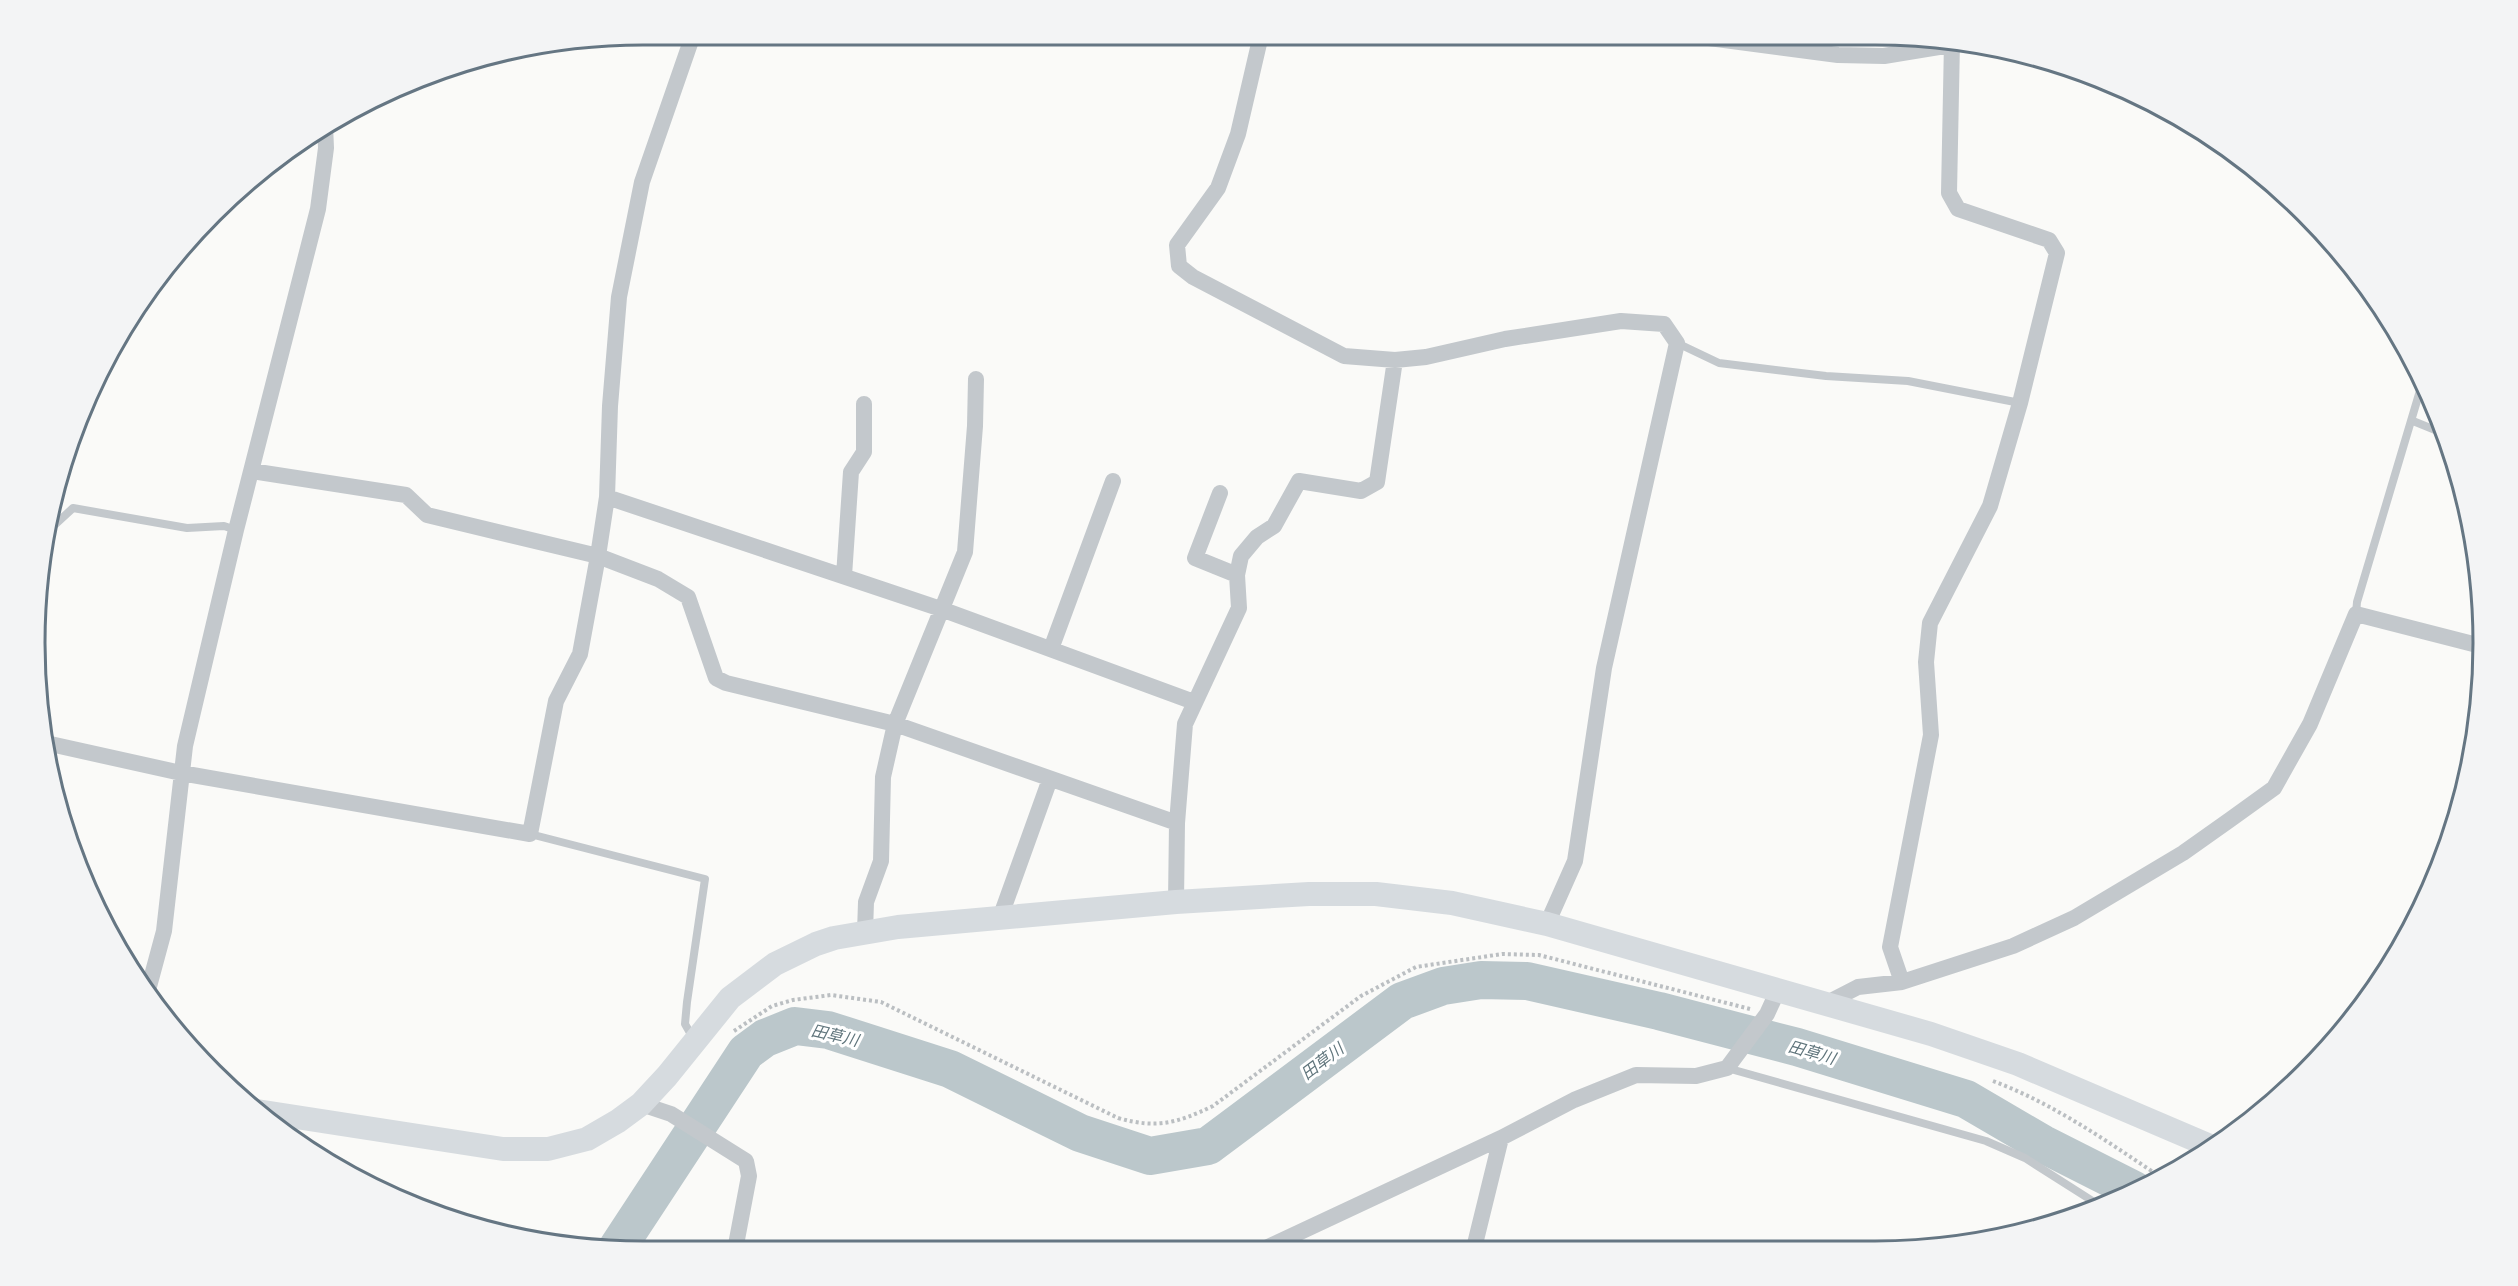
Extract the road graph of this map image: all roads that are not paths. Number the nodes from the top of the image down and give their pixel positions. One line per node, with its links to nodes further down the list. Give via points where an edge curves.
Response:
1 (689, 45): 18 (street, via 642,182 619,297)
2 (1259, 45): 8 (street, via 1238,134 1218,188 1177,245 1179,266 1193,278 1344,356)
3 (1762, 45): 4 (street, via 1838,55 1884,56)
4 (1929, 48)
5 (1953, 50): 11 (street, via 1949,193 1958,209 2049,240 2057,253)
6 (326, 137): 15 (street, via 318,209)
7 (1677, 343): 8 (street, via 1664,324 1621,321); 11 (lane, via 1719,363 1908,381); 37 (street, via 1604,668 1575,861)
8 (1395, 360): 22 (street, via 1377,482 1361,491 1299,481 1274,526 1257,537 1241,556)
9 (976, 378): 24 (street, via 965,552)
10 (2419, 396): 13 (lane)
11 (2020, 403): 40 (street, via 1990,506 1930,623 1926,662 1931,735 1890,947)
12 (864, 404): 23 (street, via 864,452 851,472)
13 (2413, 421): 14 (lane); 25 (lane, via 2356,602)
14 (2433, 429)
15 (252, 471): 20 (street); 21 (street, via 406,495 427,515)
16 (1113, 481): 27 (street)
17 (1220, 493): 22 (street, via 1195,558)
18 (607, 497): 21 (street); 23 (street)
19 (57, 523): 20 (lane, via 73,508 187,528 225,526)
20 (236, 531): 31 (street)
21 (598, 556): 29 (street, via 658,579 688,597 717,678 726,684); 34 (street, via 580,654 555,700)
22 (1237, 575): 28 (street, via 1239,608)
23 (844, 576): 24 (street)
24 (941, 609): 27 (street); 29 (street)
25 (2356, 614): 26 (street); 40 (street, via 2310,724 2274,788 2182,853 2074,918 2013,946)
26 (2473, 644)
27 (1051, 649): 28 (street)
28 (1194, 702): 33 (street, via 1185,724)
29 (895, 724): 32 (street); 38 (street, via 883,777 881,861 866,902)
30 (54, 745): 31 (street)
31 (181, 773): 34 (street); 39 (street, via 164,931)
32 (1050, 779): 33 (street); 36 (street)
33 (1178, 823): 35 (street)
34 (530, 834): 43 (lane, via 705,879 685,1024)
35 (1176, 902): 36 (street); 37 (street, via 1376,894 1452,903)
36 (1000, 918): 38 (street)
37 (1547, 924): 41 (street)
38 (865, 932): 43 (street, via 816,944 775,964 730,998)
39 (150, 981)
40 (1902, 982): 42 (street, via 1858,987)
41 (1778, 990): 42 (street); 44 (street, via 1767,1014)
42 (1825, 1004): 48 (street, via 2018,1064)
43 (695, 1041): 45 (street)
44 (1727, 1068): 47 (street, via 1696,1076 1636,1075 1574,1100); 49 (lane, via 1986,1141 2025,1158)
45 (641, 1104): 46 (street, via 587,1139 548,1149 503,1149); 50 (street, via 671,1114 746,1161 749,1176)
46 (275, 1114)
47 (1501, 1138): 51 (street); 52 (street)
48 (2203, 1143)
49 (2091, 1200)
50 (737, 1241)
51 (1281, 1241)
52 (1476, 1241)

